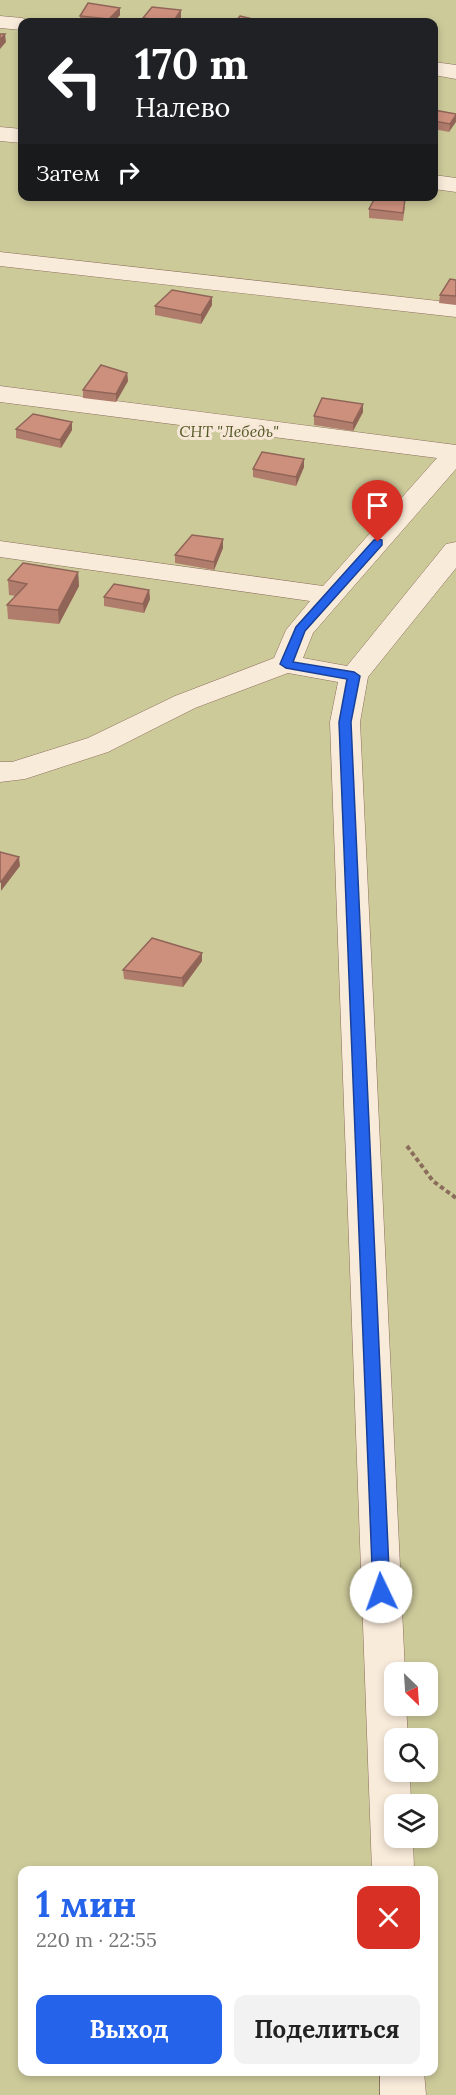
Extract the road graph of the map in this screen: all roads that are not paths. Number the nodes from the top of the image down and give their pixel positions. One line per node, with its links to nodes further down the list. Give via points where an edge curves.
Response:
1 (0, 22): 2 (street)
2 (18, 24)
3 (438, 70): 4 (street)
4 (456, 72)
5 (0, 134): 6 (street)
6 (18, 136)
7 (438, 183): 8 (street)
8 (456, 185)
9 (0, 258): 10 (street)
10 (456, 310)
11 (0, 394): 12 (street)
12 (456, 453): 15 (street)
13 (0, 549): 15 (street)
14 (456, 550): 17 (street)
15 (331, 596): 16 (street, via 300,630)
16 (286, 664): 17 (street); 18 (street, via 185,702 98,745 14,772)
17 (354, 676): 19 (street, via 345,722)
18 (0, 772)
19 (393, 1866)
20 (402, 2076): 21 (street)
21 (403, 2095)

